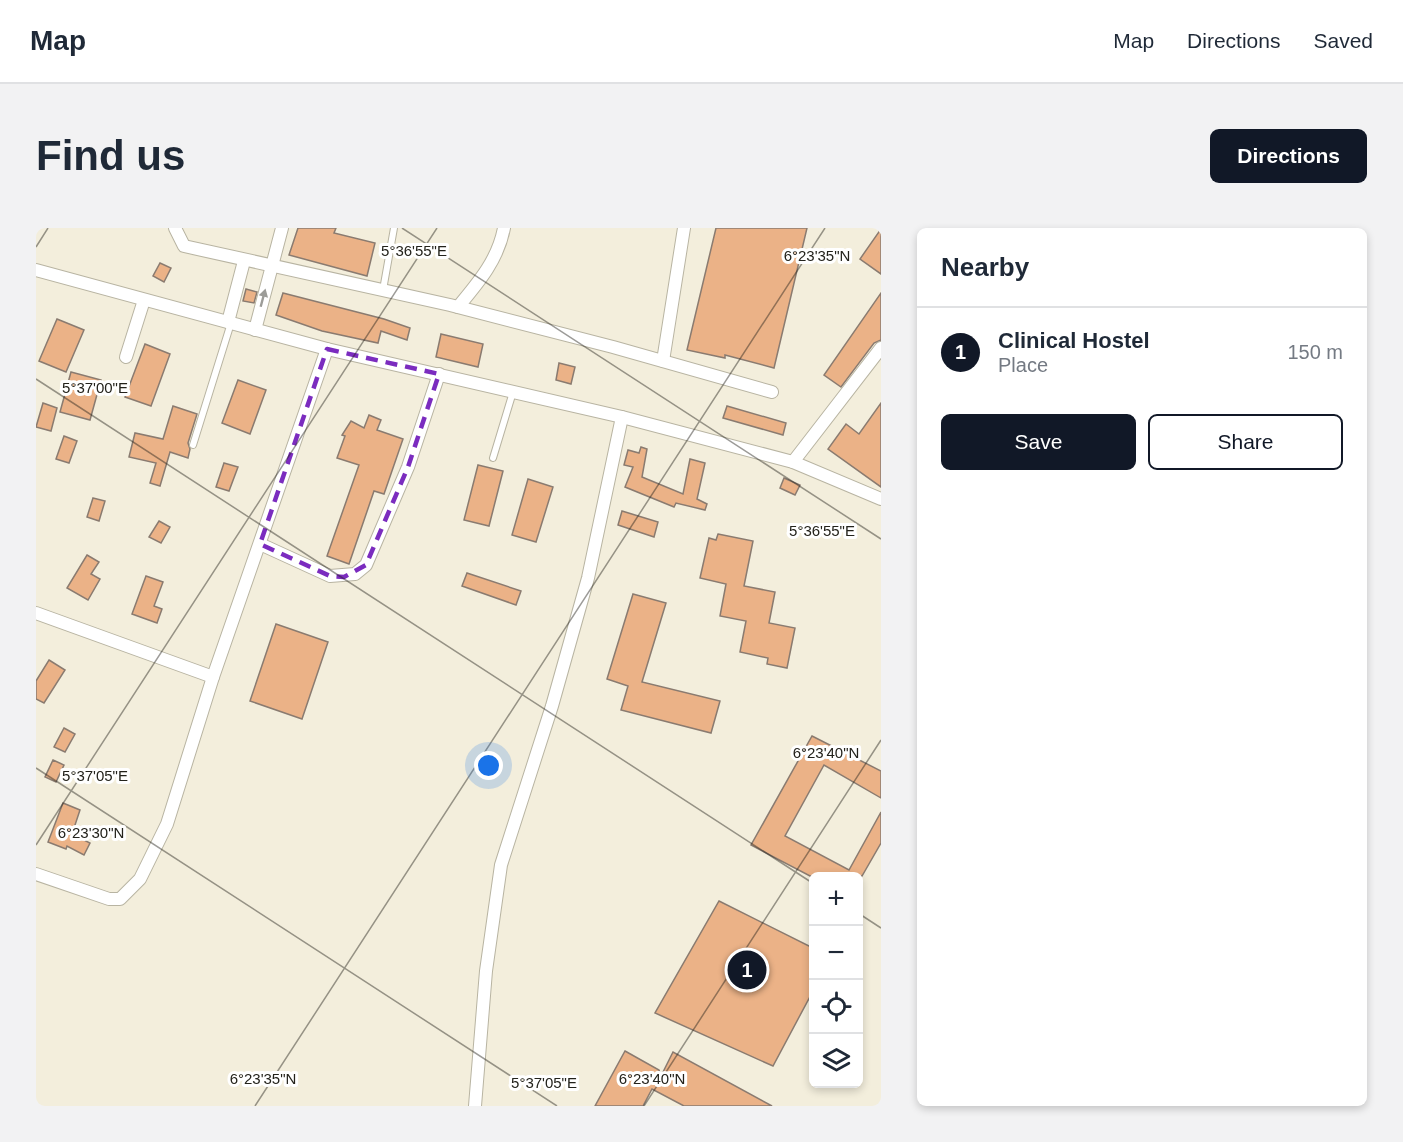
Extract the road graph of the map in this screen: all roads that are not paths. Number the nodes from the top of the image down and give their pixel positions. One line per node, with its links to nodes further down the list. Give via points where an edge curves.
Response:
1 (175, 228): 6 (street, via 184,246)
2 (282, 228): 7 (street)
3 (394, 228): 9 (lane)
4 (504, 228): 11 (street, via 485,276)
5 (684, 228): 17 (street)
6 (244, 261): 7 (street); 12 (street)
7 (271, 267): 9 (street); 13 (street, one-way to 7)
8 (36, 270): 10 (street)
9 (383, 291): 11 (street)
10 (144, 300): 12 (street); 16 (street)
11 (458, 307): 17 (street)
12 (230, 323): 13 (street); 22 (lane)
13 (255, 330): 15 (street)
14 (881, 348): 24 (street)
15 (327, 349): 18 (street); 26 (street)
16 (126, 357)
17 (663, 361): 20 (street)
18 (439, 374): 19 (street); 26 (street, via 408,467 366,565 355,574 330,576)
19 (513, 391): 21 (street); 23 (lane)
20 (772, 392)
21 (622, 417): 24 (street); 30 (street, via 588,578 501,865 486,971)
22 (193, 445)
23 (493, 458)
24 (793, 462): 25 (street)
25 (881, 499)
26 (260, 544): 28 (street)
27 (36, 613): 28 (street)
28 (213, 677): 29 (street, via 167,824 140,879 127,895 109,899)
29 (36, 874)
30 (475, 1106)

